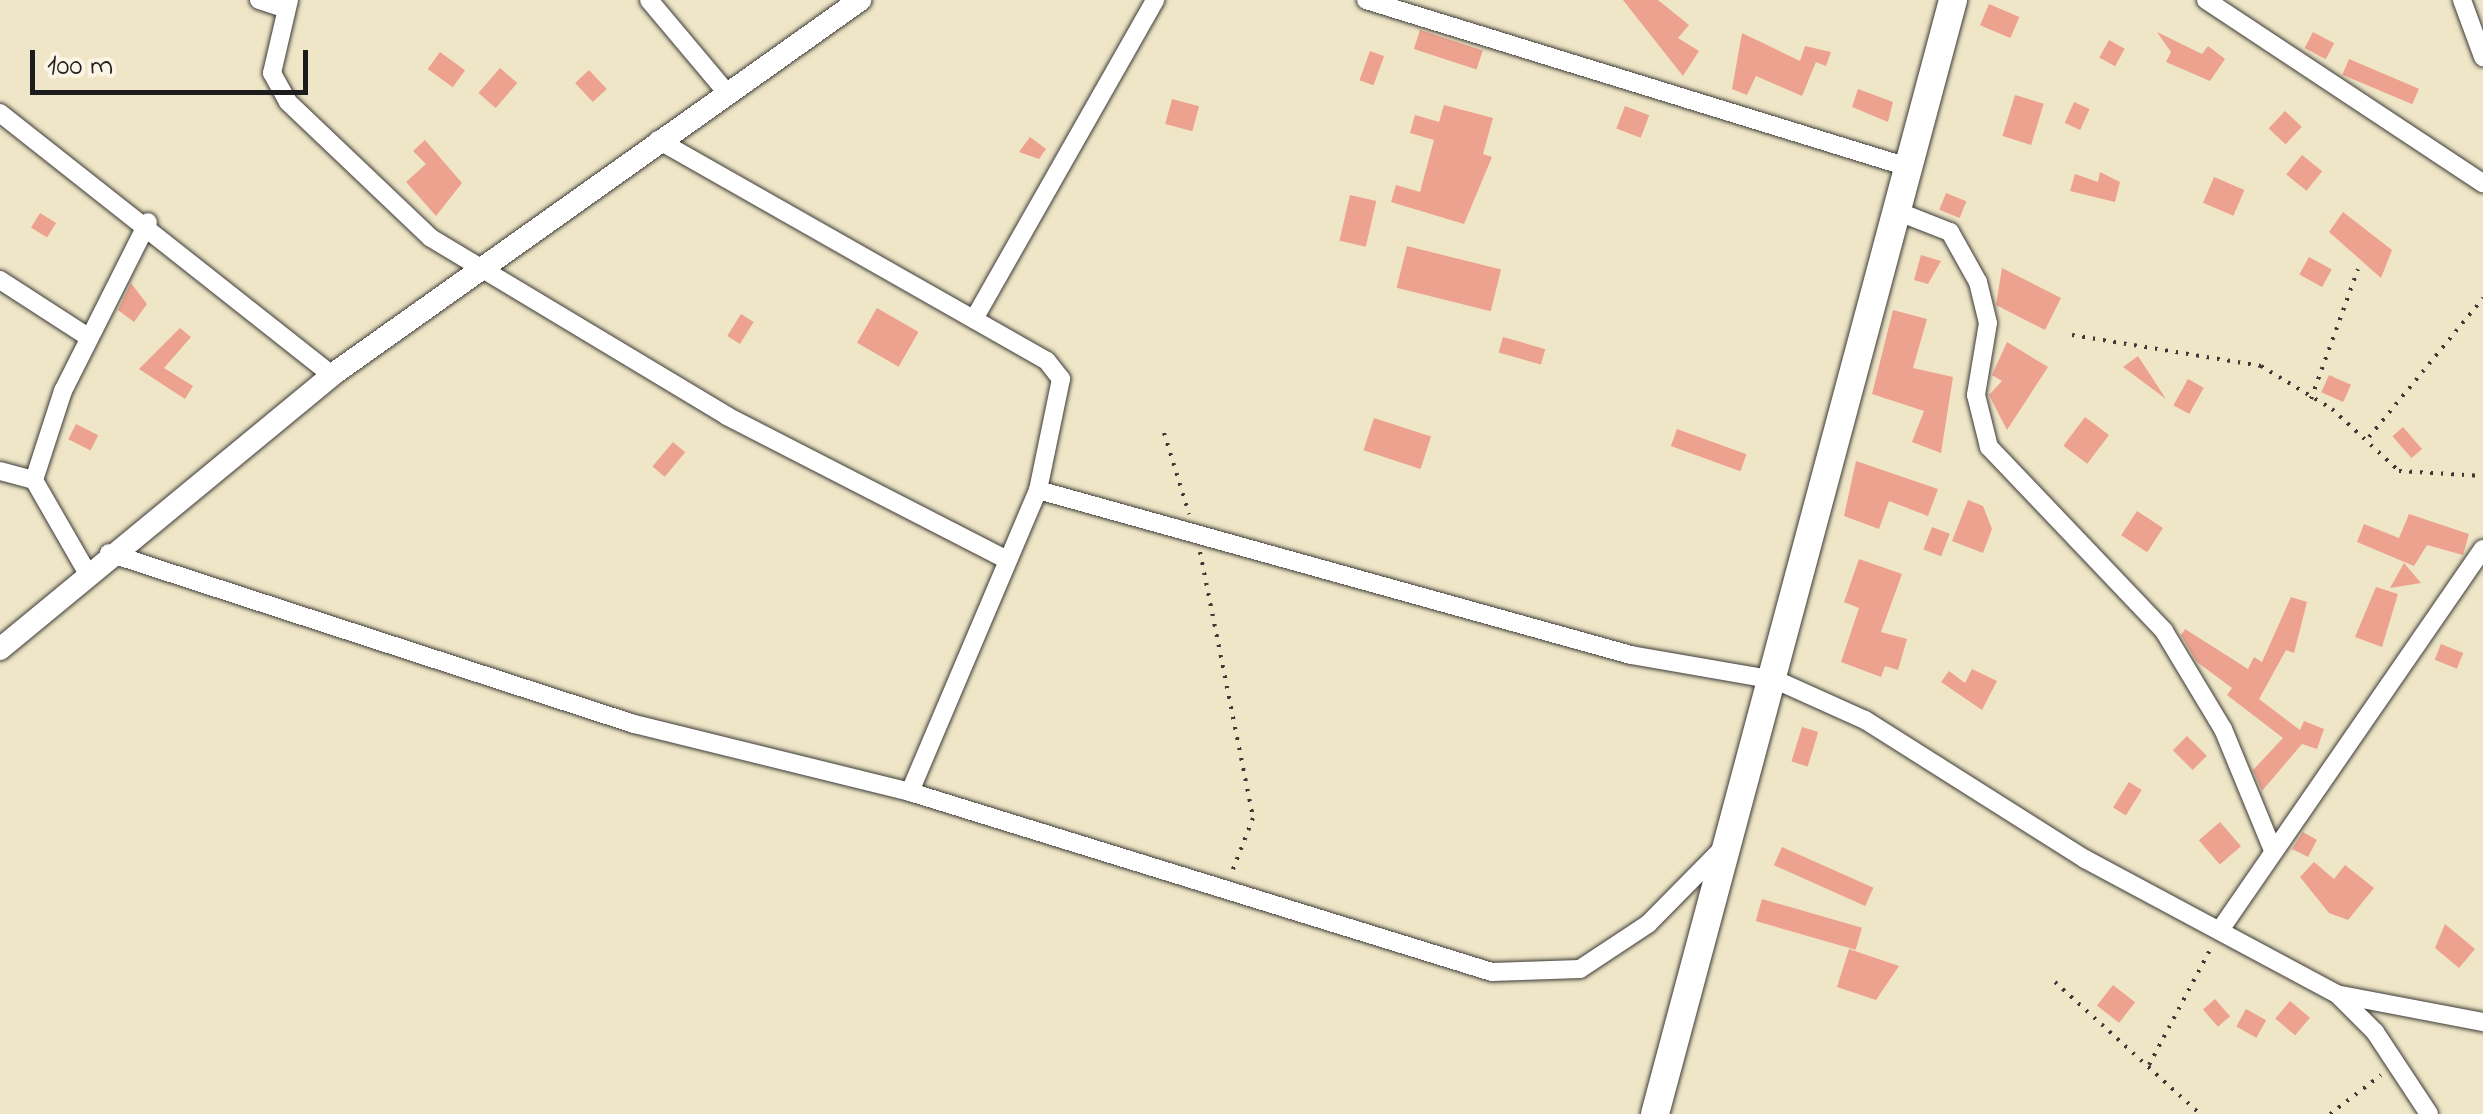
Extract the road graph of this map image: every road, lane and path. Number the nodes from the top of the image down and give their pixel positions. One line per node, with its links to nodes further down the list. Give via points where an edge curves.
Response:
1 (259, 0): 9 (street)
2 (649, 0): 11 (street)
3 (860, 0): 11 (street)
4 (1156, 0): 22 (street)
5 (1366, 0): 14 (street)
6 (1953, 0): 14 (main road)
7 (2206, 0): 15 (street)
8 (2462, 0): 10 (street)
9 (287, 5): 19 (street, via 272,73 288,102 335,154)
10 (2483, 57)
11 (727, 94): 13 (street)
12 (0, 113): 17 (street)
13 (658, 140): 19 (street); 22 (street)
14 (1908, 167): 16 (main road)
15 (2483, 183)
16 (1899, 212): 39 (main road); 42 (street, via 1950,232 1978,282 1988,323 1976,396 1989,447 2164,631 2208,698)
17 (148, 222): 24 (street); 25 (street)
18 (2358, 269): 26 (path)
19 (476, 272): 25 (street); 36 (street)
20 (0, 280): 24 (street)
21 (2483, 298): 28 (path)
22 (974, 319): 32 (street, via 1047,360 1061,379)
23 (2072, 335): 26 (path, via 2260,366)
24 (88, 337): 31 (street)
25 (332, 375): 35 (street)
26 (2311, 398): 28 (path)
27 (1164, 433): 33 (path)
28 (2368, 439): 30 (path, via 2399,470)
29 (0, 470): 31 (street)
30 (2483, 476)
31 (34, 480): 37 (street)
32 (1038, 490): 33 (street); 36 (street)
33 (1194, 529): 39 (street, via 1631,655); 43 (path, via 1253,818 1231,862)
34 (2483, 549): 42 (street)
35 (108, 553): 37 (street); 40 (street, via 634,724)
36 (1003, 558): 40 (street)
37 (88, 574): 38 (street)
38 (0, 649)
39 (1776, 680): 41 (main road); 44 (street, via 1865,720 2085,859)
40 (910, 792): 43 (street)
41 (1726, 845): 43 (street, via 1648,924 1580,969 1548,977 1492,972); 50 (main road)
42 (2272, 848): 44 (street)
43 (1232, 892)
44 (2220, 930): 46 (street); 48 (path)
45 (2055, 982): 48 (path)
46 (2336, 994): 47 (street); 49 (street)
47 (2483, 1022)
48 (2148, 1065): 51 (path)
49 (2398, 1066): 52 (path); 53 (street)
50 (1655, 1114)
51 (2200, 1114)
52 (2330, 1114)
53 (2428, 1114)

